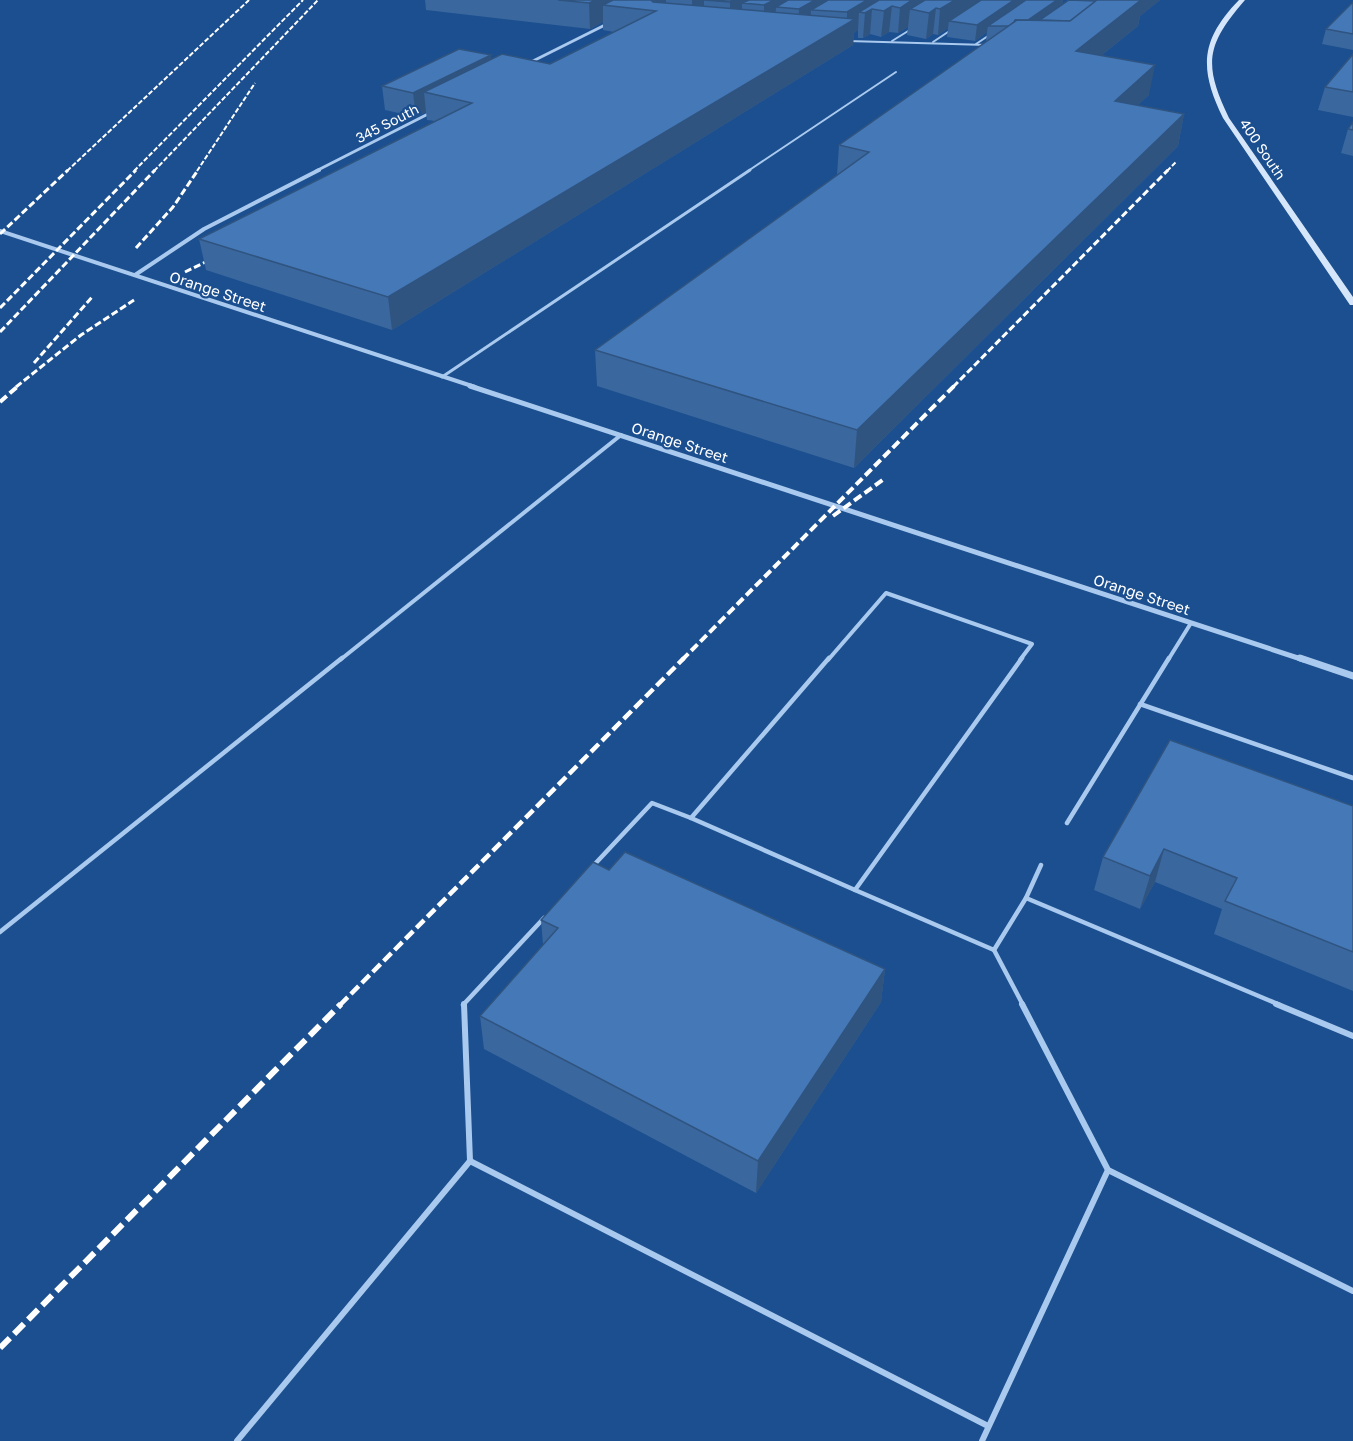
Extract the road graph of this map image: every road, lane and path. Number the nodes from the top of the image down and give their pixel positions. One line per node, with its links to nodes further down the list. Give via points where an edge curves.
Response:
1 (1242, 0): 18 (street, 400 South, via 1224,17 1209,49 1208,71 1214,94 1236,133)
2 (618, 18): 13 (street)
3 (918, 24): 9 (lane)
4 (959, 25): 10 (lane)
5 (993, 32): 11 (lane)
6 (856, 35): 8 (lane)
7 (840, 41): 8 (lane)
8 (847, 41): 9 (lane)
9 (890, 42): 10 (lane)
10 (932, 43): 11 (lane)
11 (976, 44): 12 (lane)
12 (997, 45)
13 (523, 66)
14 (896, 72): 19 (lane)
15 (438, 108): 17 (street, 345 South, via 204,228)
16 (0, 231): 17 (street, Orange Street)
17 (135, 275): 19 (street, Orange Street)
18 (1353, 303)
19 (442, 377): 20 (street, Orange Street)
20 (621, 435): 21 (street, Orange Street); 32 (lane)
21 (1191, 623): 22 (street, Orange Street); 23 (lane)
22 (1353, 676)
23 (1140, 704): 24 (lane); 26 (lane)
24 (1353, 778)
25 (691, 818): 28 (lane, via 652,803); 29 (lane); 29 (lane, via 886,593 1032,644)
26 (1067, 823)
27 (1041, 865): 30 (lane)
28 (589, 870)
29 (855, 890): 33 (lane)
30 (1026, 898): 33 (lane); 34 (lane)
31 (550, 912): 35 (lane, via 463,1005)
32 (0, 932)
33 (994, 950): 36 (lane)
34 (1353, 1036)
35 (470, 1161): 38 (lane); 39 (lane)
36 (1108, 1170): 37 (lane); 38 (lane)
37 (1353, 1291)
38 (988, 1426): 40 (lane)
39 (237, 1441)
40 (982, 1441)

